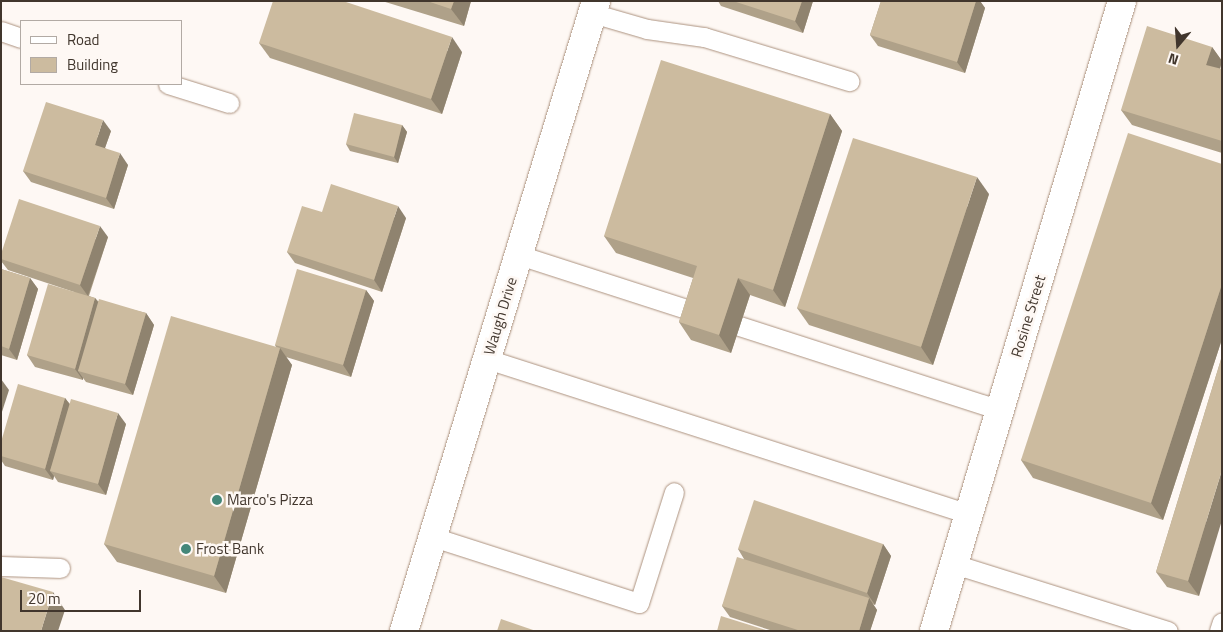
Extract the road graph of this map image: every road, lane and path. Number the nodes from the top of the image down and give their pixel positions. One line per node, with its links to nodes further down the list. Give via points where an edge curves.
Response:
1 (1122, 1): 10 (street, Rosine Street)
2 (594, 7): 5 (lane, via 648,28 704,37); 8 (street, Waugh Drive)
3 (1, 31): 4 (lane)
4 (20, 38)
5 (849, 82)
6 (171, 85): 7 (lane)
7 (229, 103)
8 (518, 255): 9 (street, Waugh Drive); 10 (lane)
9 (487, 359): 12 (lane); 13 (street, Waugh Drive)
10 (1000, 410): 12 (street, Rosine Street)
11 (674, 492): 13 (lane, via 639,603)
12 (969, 514): 14 (street, Rosine Street)
13 (433, 537): 18 (street, Waugh Drive)
14 (954, 564): 19 (street, Rosine Street); 20 (lane)
15 (1, 566): 16 (lane)
16 (60, 568)
17 (1222, 622): 21 (lane)
18 (404, 631)
19 (934, 631)
20 (1168, 631)
21 (1219, 631)

